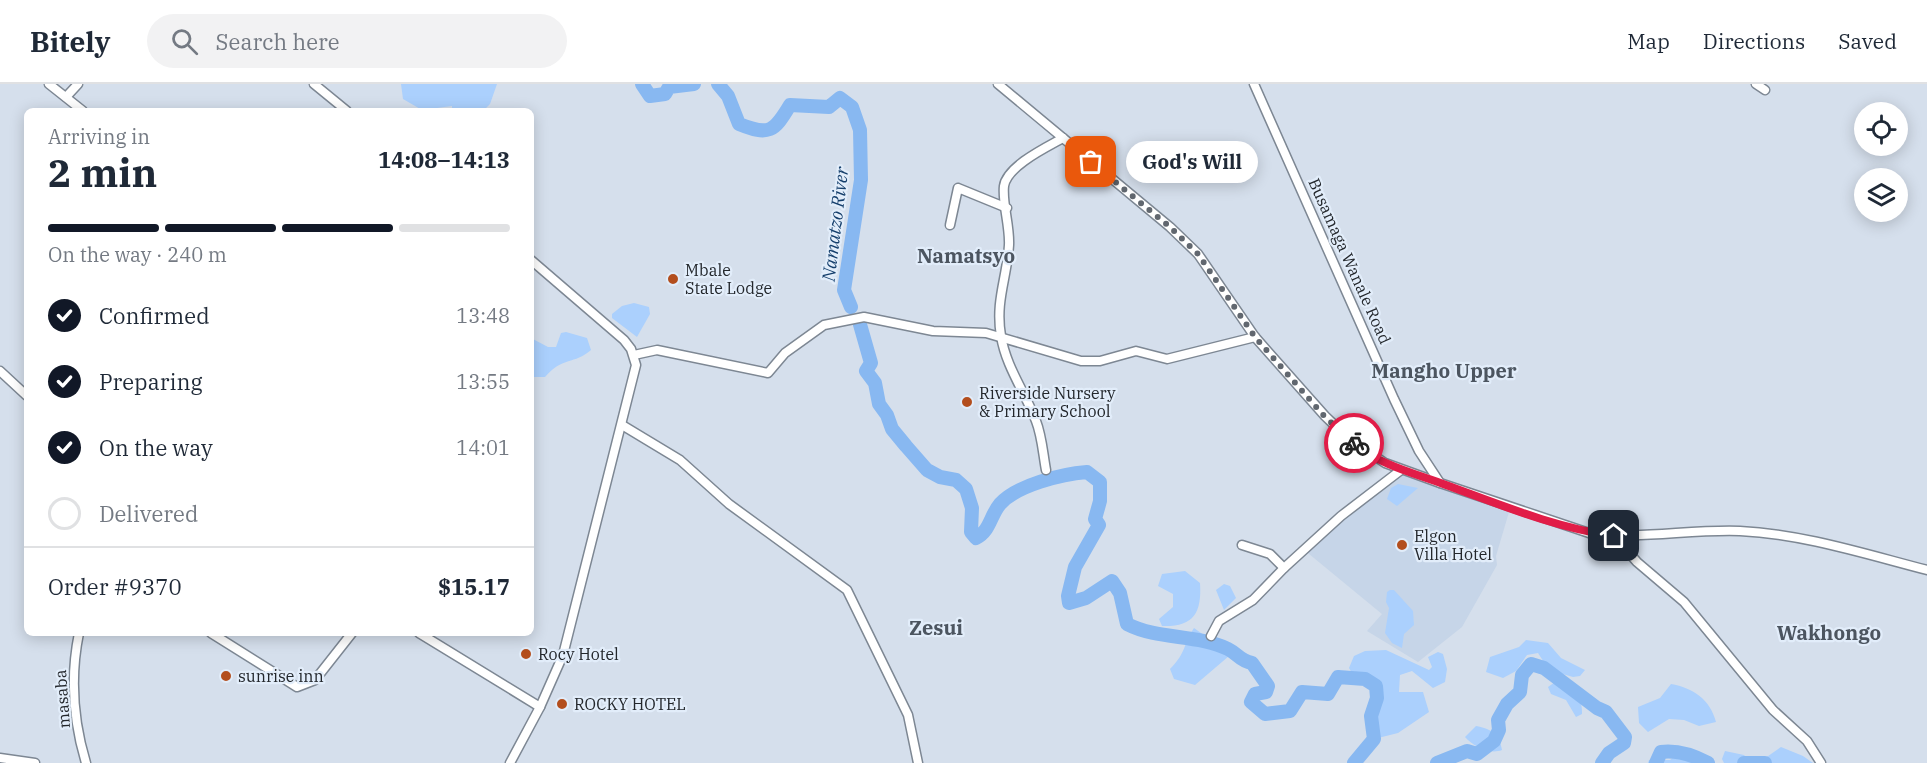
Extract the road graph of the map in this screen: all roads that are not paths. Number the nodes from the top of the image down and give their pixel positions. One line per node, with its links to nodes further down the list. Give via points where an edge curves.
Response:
1 (49, 84): 8 (street)
2 (78, 84): 8 (street)
3 (314, 84): 10 (street)
4 (998, 84): 11 (street)
5 (1254, 84): 23 (street, Busamaga Wanale Road, via 1394,399 1419,451)
6 (1756, 84): 7 (street)
7 (1765, 90)
8 (66, 97): 9 (street)
9 (79, 108)
10 (343, 108)
11 (1063, 138): 12 (street, via 1010,173 1004,187); 15 (street, via 1198,254)
12 (1007, 208): 13 (street, via 958,188); 16 (street, via 1009,249 1000,293)
13 (950, 225)
14 (534, 262): 17 (street, via 601,317)
15 (1255, 337): 16 (street, via 1167,359 1136,351 1091,362); 22 (street, via 1349,439)
16 (1001, 338): 17 (street, via 973,331 912,328 864,316 829,323 785,353 768,373 657,350); 21 (street, via 1014,378 1038,425)
17 (634, 355): 20 (street, via 636,365)
18 (0, 371): 19 (street)
19 (24, 393)
20 (622, 425): 35 (street, via 563,655); 40 (street, via 680,460 754,524 847,590 908,715)
21 (1046, 470)
22 (1401, 470): 23 (street); 26 (street, via 1325,529)
23 (1440, 483): 24 (street, via 1559,525)
24 (1614, 536): 27 (street, via 1739,531 1781,535); 41 (street, via 1689,608 1773,710 1807,741)
25 (1242, 544): 26 (street, via 1270,554)
26 (1284, 568): 33 (street, via 1253,600 1219,621)
27 (1927, 570)
28 (78, 636): 38 (street, masaba, via 73,692)
29 (216, 636): 34 (street, via 297,687 315,680)
30 (341, 636): 34 (street)
31 (350, 636): 34 (street)
32 (423, 636): 35 (street)
33 (1211, 636)
34 (345, 642)
35 (540, 707): 39 (street)
36 (0, 758): 37 (street)
37 (35, 763)
38 (86, 763)
39 (510, 763)
40 (918, 763)
41 (1821, 763)

